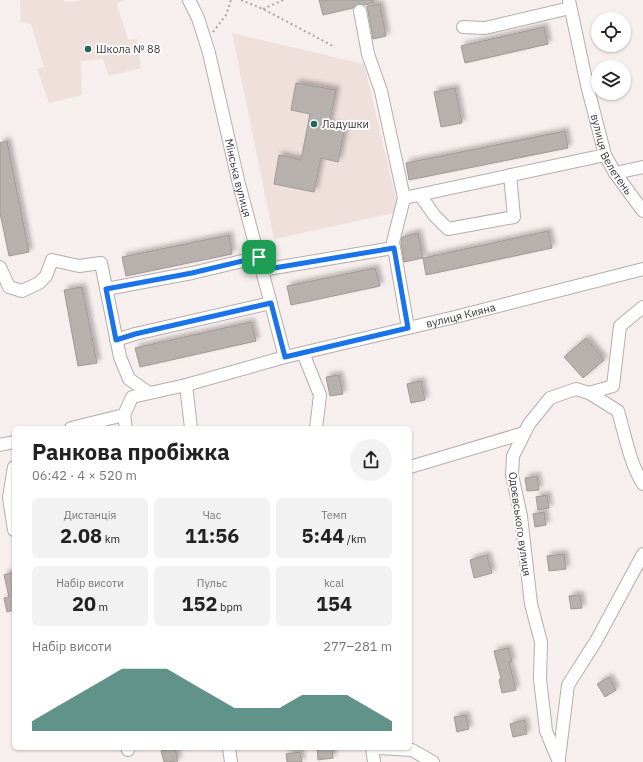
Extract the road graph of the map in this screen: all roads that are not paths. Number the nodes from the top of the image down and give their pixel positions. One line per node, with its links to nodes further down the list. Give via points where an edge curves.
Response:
1 (189, 0): 13 (street, Мінська вулиця, via 205,40)
2 (570, 4): 4 (street, via 485,28); 5 (street, вулиця Велетень)
3 (360, 11): 10 (street, via 368,54 383,99)
4 (463, 27)
5 (605, 155): 7 (street, вулиця Велетень); 8 (street)
6 (643, 167): 7 (street)
7 (615, 173): 11 (street, вулиця Велетень)
8 (510, 175): 9 (street); 9 (street, via 514,217 448,229)
9 (420, 195): 10 (street)
10 (404, 198): 12 (street, via 394,236)
11 (643, 211)
12 (394, 248): 16 (street); 20 (street)
13 (259, 257): 16 (street, Мінська вулиця); 17 (street)
14 (0, 267): 17 (street, via 9,287 22,291 39,284 46,276 52,260 79,266 101,263)
15 (643, 269): 20 (street, вулиця Кияна)
16 (262, 270): 18 (street, Мінська вулиця)
17 (106, 289): 21 (street)
18 (271, 303): 21 (street); 23 (street, Мінська вулиця)
19 (643, 307): 26 (street, via 620,326 613,386)
20 (408, 328): 22 (street, вулиця Кияна)
21 (116, 340): 25 (street, via 129,379)
22 (303, 353): 23 (street, вулиця Кияна); 31 (street, via 320,395)
23 (285, 357): 24 (street, вулиця Кияна)
24 (186, 385): 25 (street, вулиця Кияна); 30 (street)
25 (149, 393): 27 (street, вулиця Кияна, via 132,396)
26 (589, 393): 32 (street, Одоєвського вулиця, via 576,390 550,398); 37 (street, Одоєвського вулиця, via 618,411 627,444)
27 (124, 415): 28 (street); 29 (street)
28 (79, 426)
29 (126, 426)
30 (191, 426)
31 (316, 426)
32 (524, 433): 35 (street); 43 (street, Одоєвського вулиця, via 513,456 512,475 521,516 531,604 541,642 540,679 546,731)
33 (12, 443): 34 (street)
34 (0, 446)
35 (412, 466)
36 (12, 482): 38 (street)
37 (643, 484)
38 (12, 514)
39 (643, 554): 43 (street, via 596,641 568,685)
40 (229, 750): 44 (street)
41 (372, 750): 45 (street)
42 (412, 750): 46 (street)
43 (559, 761)
44 (231, 762)
45 (374, 762)
46 (433, 762)

